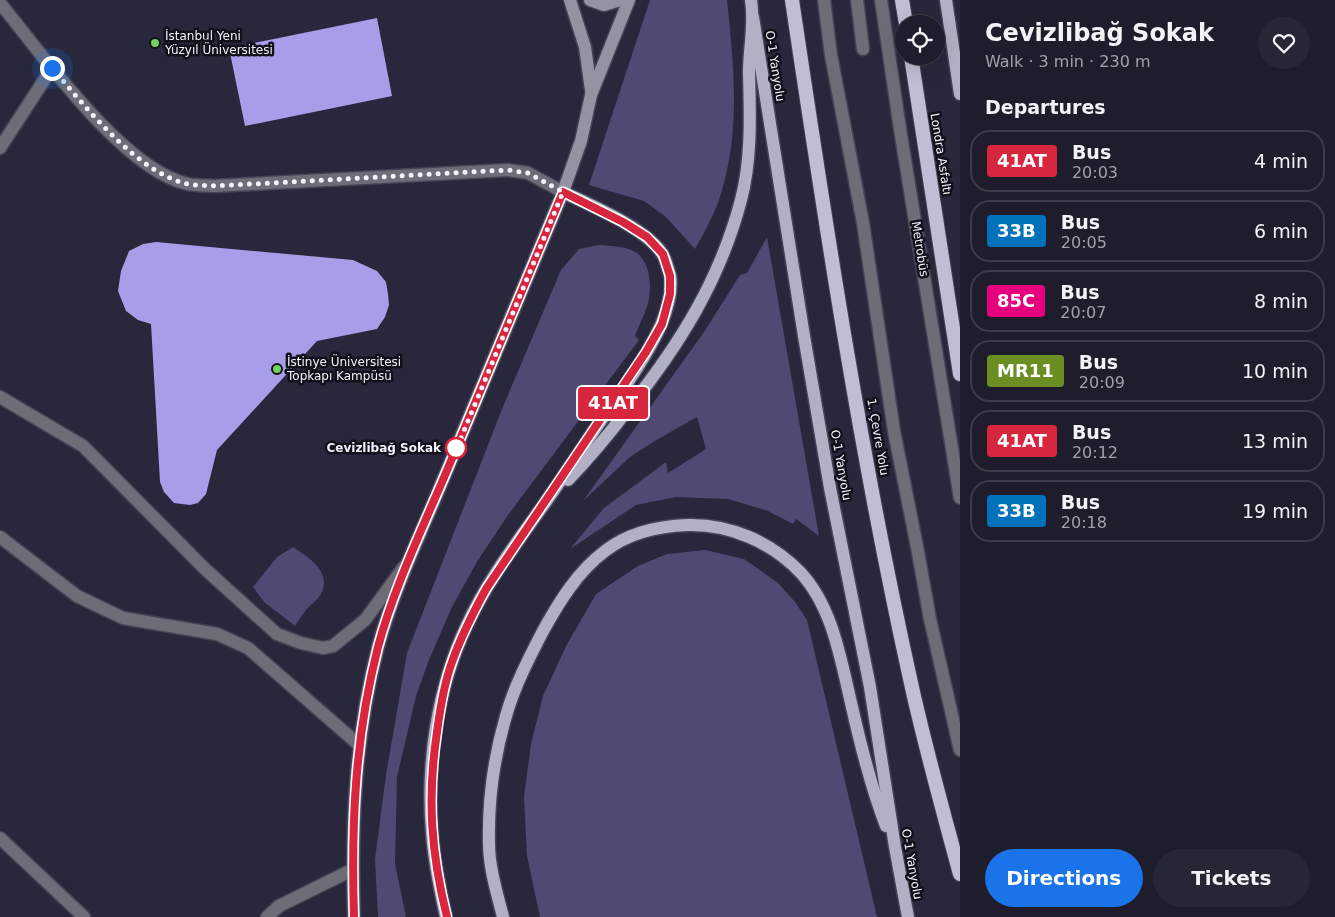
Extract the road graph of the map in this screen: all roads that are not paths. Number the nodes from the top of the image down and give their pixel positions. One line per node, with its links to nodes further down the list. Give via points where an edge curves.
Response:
1 (570, 0): 21 (main road, via 585,47)
2 (590, 0): 3 (main road, via 604,5)
3 (620, 0)
4 (629, 0): 21 (main road)
5 (751, 0): 14 (main road)
6 (792, 0): 35 (highway, 1. Çevre Yolu, via 865,453 911,685)
7 (824, 0): 31 (street, via 831,55 863,223 894,430 930,619)
8 (857, 0): 16 (street)
9 (881, 0): 26 (street, Metrobüs)
10 (902, 0): 13 (highway)
11 (946, 0): 15 (main road)
12 (0, 3): 18 (street)
13 (904, 15)
14 (754, 17): 27 (main road, via 749,69 749,148 741,198 724,252 706,294 651,380 600,446); 33 (main road, O-1 Yanyolu, via 830,488 870,687)
15 (951, 29): 19 (main road); 20 (main road)
16 (864, 49)
17 (912, 65): 24 (highway, Londra Asfaltı)
18 (52, 68): 22 (street); 23 (street, via 120,143 162,173 187,184 215,186 508,170 528,173)
19 (960, 68)
20 (960, 94)
21 (591, 95): 23 (main road, via 581,142)
22 (0, 148)
23 (563, 192): 27 (main road, via 647,237 663,254 670,276 670,294 662,324 646,352); 29 (main road)
24 (960, 374)
25 (0, 397): 29 (street, via 83,446 205,569 277,634 323,648 333,646 365,620)
26 (960, 498)
27 (545, 503): 39 (main road, via 486,589 466,625 440,710 430,801 439,888)
28 (0, 537): 30 (street, via 77,596 123,618 217,634 248,648)
29 (410, 559): 30 (main road, via 378,646)
30 (358, 744): 34 (main road)
31 (960, 750)
32 (0, 838): 36 (street)
33 (895, 847): 40 (main road, via 877,803 832,629 810,585 800,572 760,541 727,529 668,525 636,534 606,550 575,581 527,662 506,715 493,775 488,845); 41 (main road, O-1 Yanyolu)
34 (352, 870): 37 (street, via 279,906); 38 (main road)
35 (960, 874)
36 (84, 917)
37 (268, 917)
38 (354, 917)
39 (446, 917)
40 (503, 917)
41 (908, 917)

